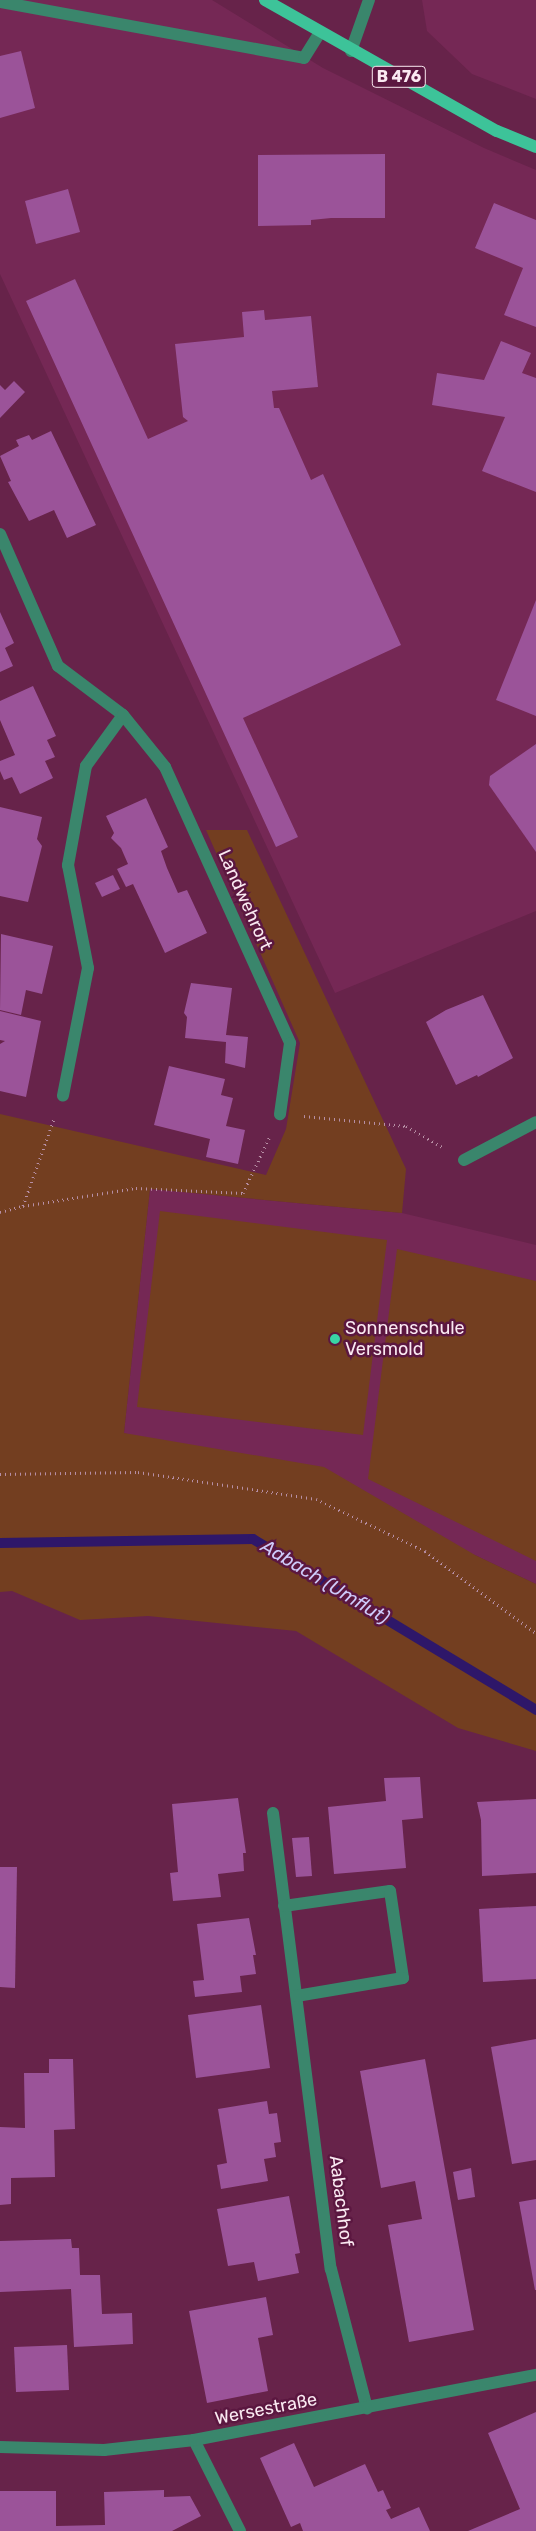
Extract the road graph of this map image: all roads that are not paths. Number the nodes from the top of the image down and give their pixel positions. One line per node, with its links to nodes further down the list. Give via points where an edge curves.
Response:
1 (265, 0): 4 (main road, B 476)
2 (369, 0): 5 (street)
3 (0, 2): 4 (street, via 304,58)
4 (319, 34): 5 (main road, B 476)
5 (351, 51): 6 (main road, B 476, via 497,131)
6 (536, 147)
7 (0, 534): 8 (street, Landwehrort, via 58,666)
8 (124, 715): 9 (street, via 86,766 68,865 88,968); 10 (street, Landwehrort, via 165,767 290,1043)
9 (63, 1096)
10 (280, 1114)
11 (536, 1122): 12 (street)
12 (464, 1160)
13 (273, 1813): 14 (street, Aabachhof)
14 (284, 1906): 15 (street, Aabachhof); 15 (street, via 390,1891 403,1978)
15 (297, 1996): 17 (street, Aabachhof, via 331,2269)
16 (536, 2375): 17 (street, Wersestraße)
17 (367, 2408): 18 (street, Wersestraße)
18 (194, 2440): 19 (street, Wersestraße, via 104,2450); 20 (street)
19 (0, 2447)
20 (240, 2531)

